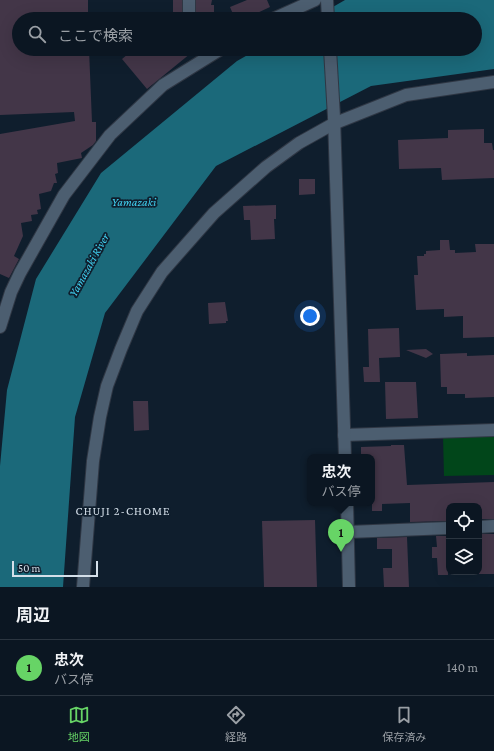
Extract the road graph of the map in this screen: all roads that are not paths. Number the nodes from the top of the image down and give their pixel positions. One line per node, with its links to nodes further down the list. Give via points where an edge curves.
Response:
1 (189, 0): 3 (street)
2 (323, 0): 4 (street); 5 (street)
3 (189, 12)
4 (291, 12)
5 (326, 12)
6 (210, 56): 10 (street, via 163,85 110,136 64,195 20,272)
7 (330, 56): 9 (street)
8 (494, 82): 9 (street, via 406,95)
9 (334, 121): 12 (street); 19 (street, via 266,167 214,213 162,272 137,311 110,379 100,417 93,461)
10 (0, 327)
11 (494, 430): 12 (street)
12 (344, 435): 13 (street)
13 (345, 454)
14 (347, 506): 18 (street)
15 (494, 526): 16 (street)
16 (482, 527)
17 (446, 528): 18 (street)
18 (348, 532): 20 (street)
19 (83, 587)
20 (349, 587)

